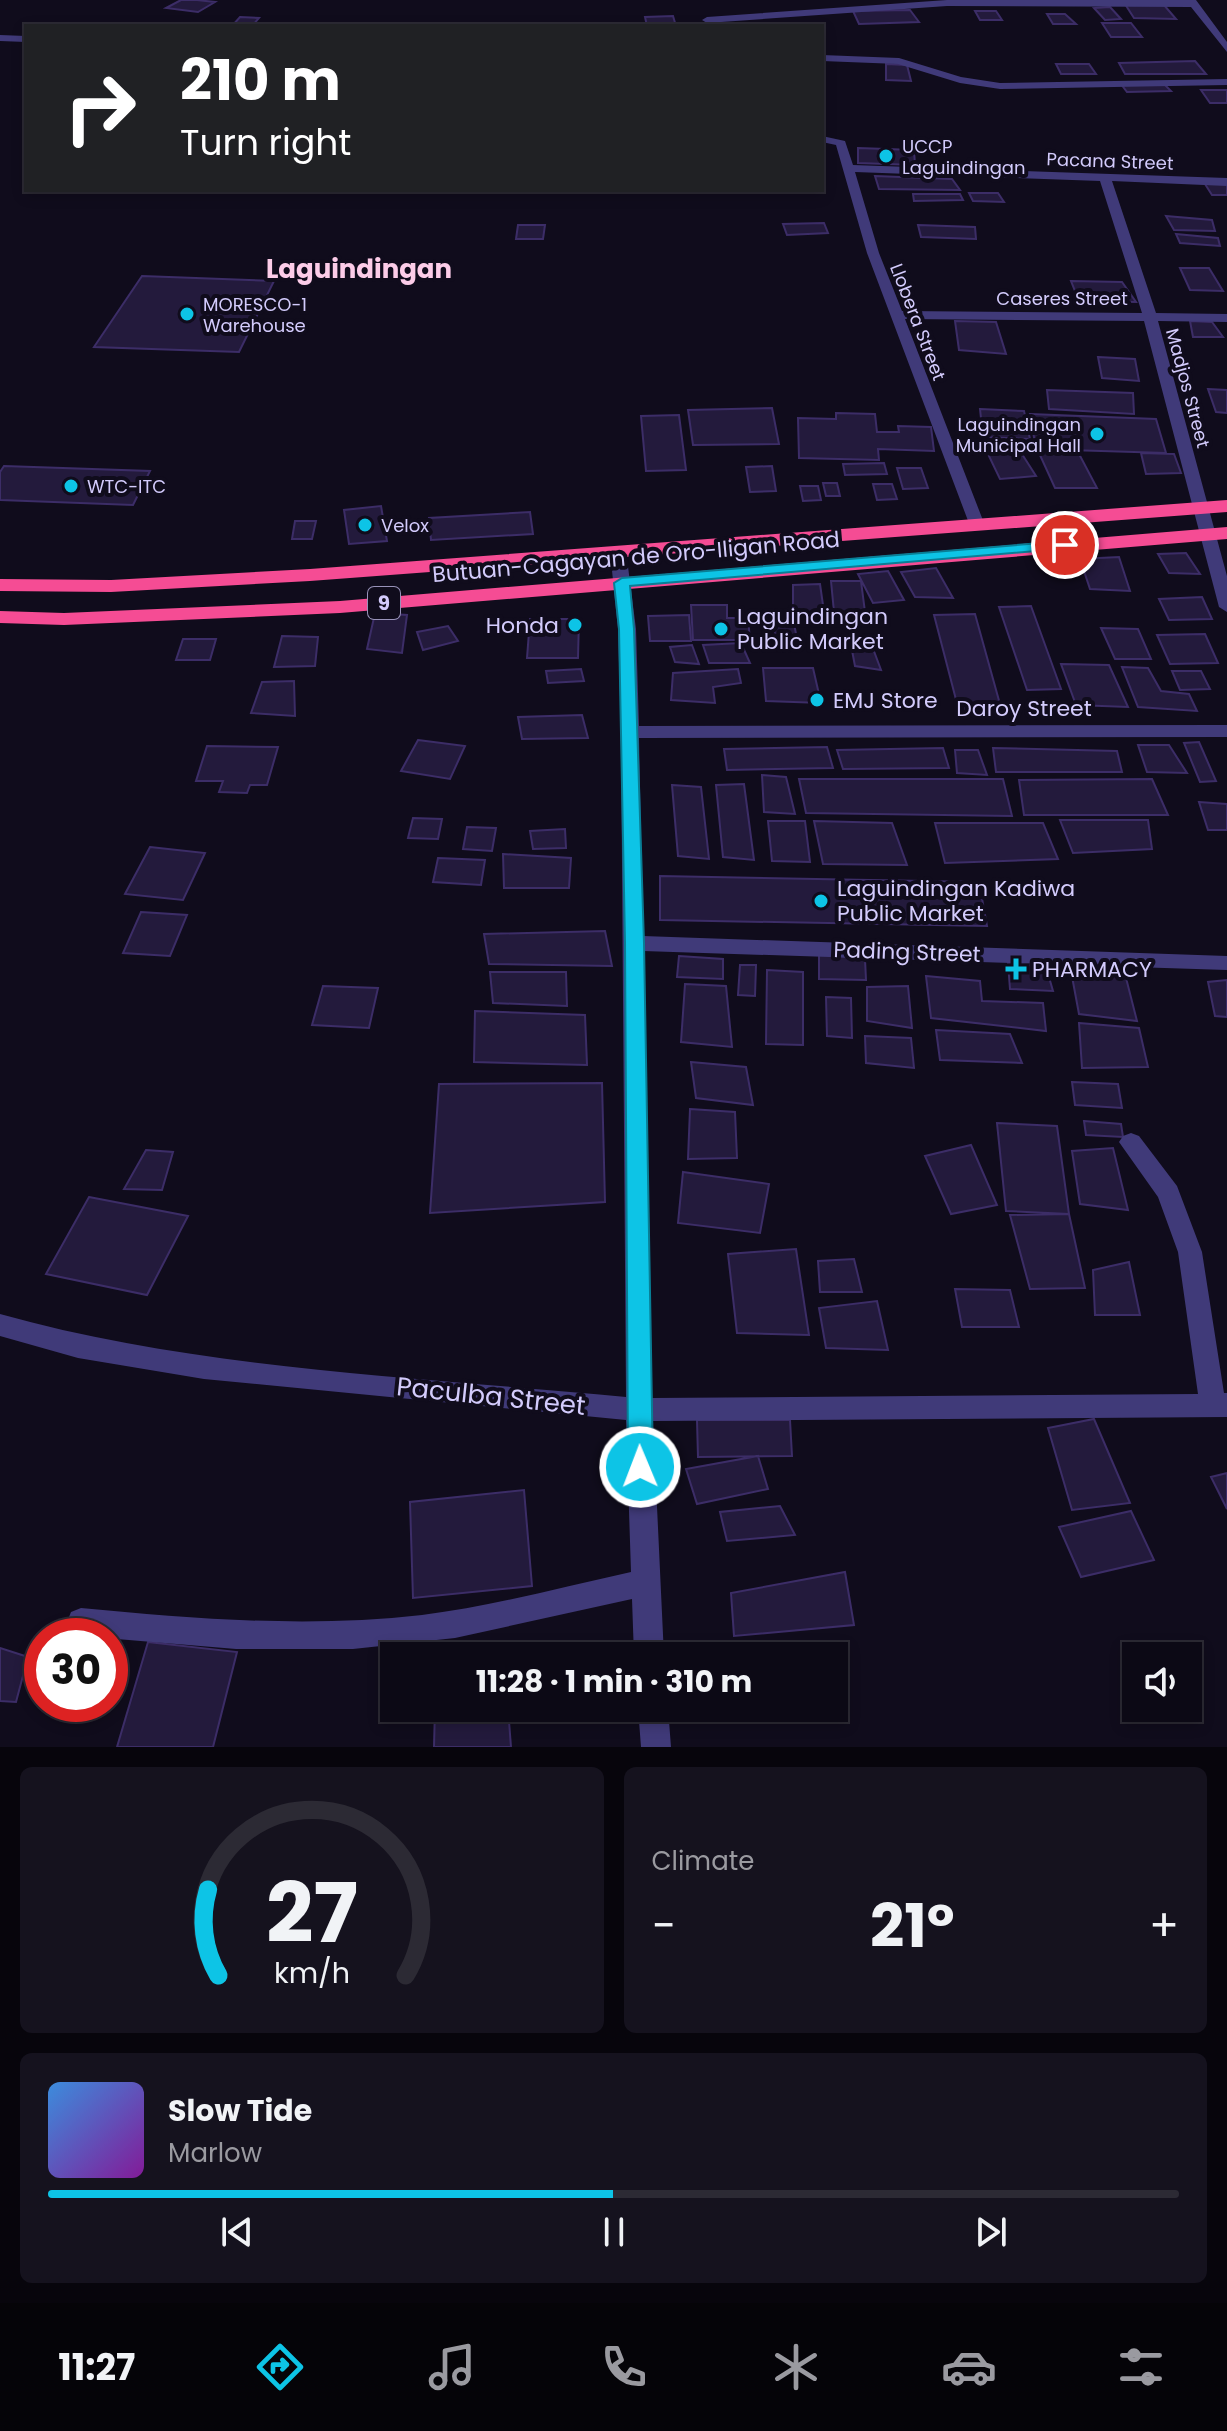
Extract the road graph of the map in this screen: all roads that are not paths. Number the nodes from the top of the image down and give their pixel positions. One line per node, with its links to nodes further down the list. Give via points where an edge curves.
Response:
1 (1193, 2): 2 (street, via 947,3); 5 (street)
2 (707, 20)
3 (0, 38): 4 (street)
4 (24, 39)
5 (1227, 49)
6 (824, 58): 7 (street, via 899,61 1000,86)
7 (1227, 82)
8 (825, 139): 9 (street, Llobera Street, via 841,143)
9 (848, 168): 10 (street, Pacana Street); 12 (street, Llobera Street)
10 (1106, 180): 11 (street, Pacana Street); 13 (street, Madjos Street)
11 (1227, 182)
12 (896, 315): 13 (street, Caseres Street); 17 (street, Llobera Street)
13 (1150, 317): 14 (street, Caseres Street); 16 (street, Madjos Street)
14 (1227, 318)
15 (1227, 506): 16 (highway, Butuan-Cagayan de Oro-Iligan Road / 9)
16 (1201, 507): 17 (highway, Butuan-Cagayan de Oro-Iligan Road / 9); 19 (street, Madjos Street)
17 (976, 523): 20 (highway, Butuan-Cagayan de Oro-Iligan Road / 9)
18 (1227, 533): 19 (highway, Butuan-Cagayan de Oro-Iligan Road / 9)
19 (1206, 534): 21 (highway, Butuan-Cagayan de Oro-Iligan Road / 9); 23 (street, Madjos Street)
20 (618, 551): 21 (street); 22 (highway, Butuan-Cagayan de Oro-Iligan Road / 9, via 137,585)
21 (622, 583): 24 (highway, Butuan-Cagayan de Oro-Iligan Road / 9, via 340,607); 26 (street)
22 (0, 585)
23 (1227, 607)
24 (0, 617)
25 (1227, 731): 26 (street, Daroy Street)
26 (630, 732): 27 (street)
27 (635, 943): 28 (street, Pading Street); 32 (street)
28 (1227, 963)
29 (1131, 1142): 31 (street, via 1169,1193 1190,1252)
30 (0, 1325): 32 (street, Paculba Street, via 78,1347 204,1368)
31 (1220, 1405): 32 (street, Paculba Street)
32 (639, 1410): 33 (street)
33 (643, 1583): 34 (street, via 391,1633 246,1637); 35 (street)
34 (128, 1626)
35 (648, 1642)
36 (654, 1722): 37 (street)
37 (656, 1747)

